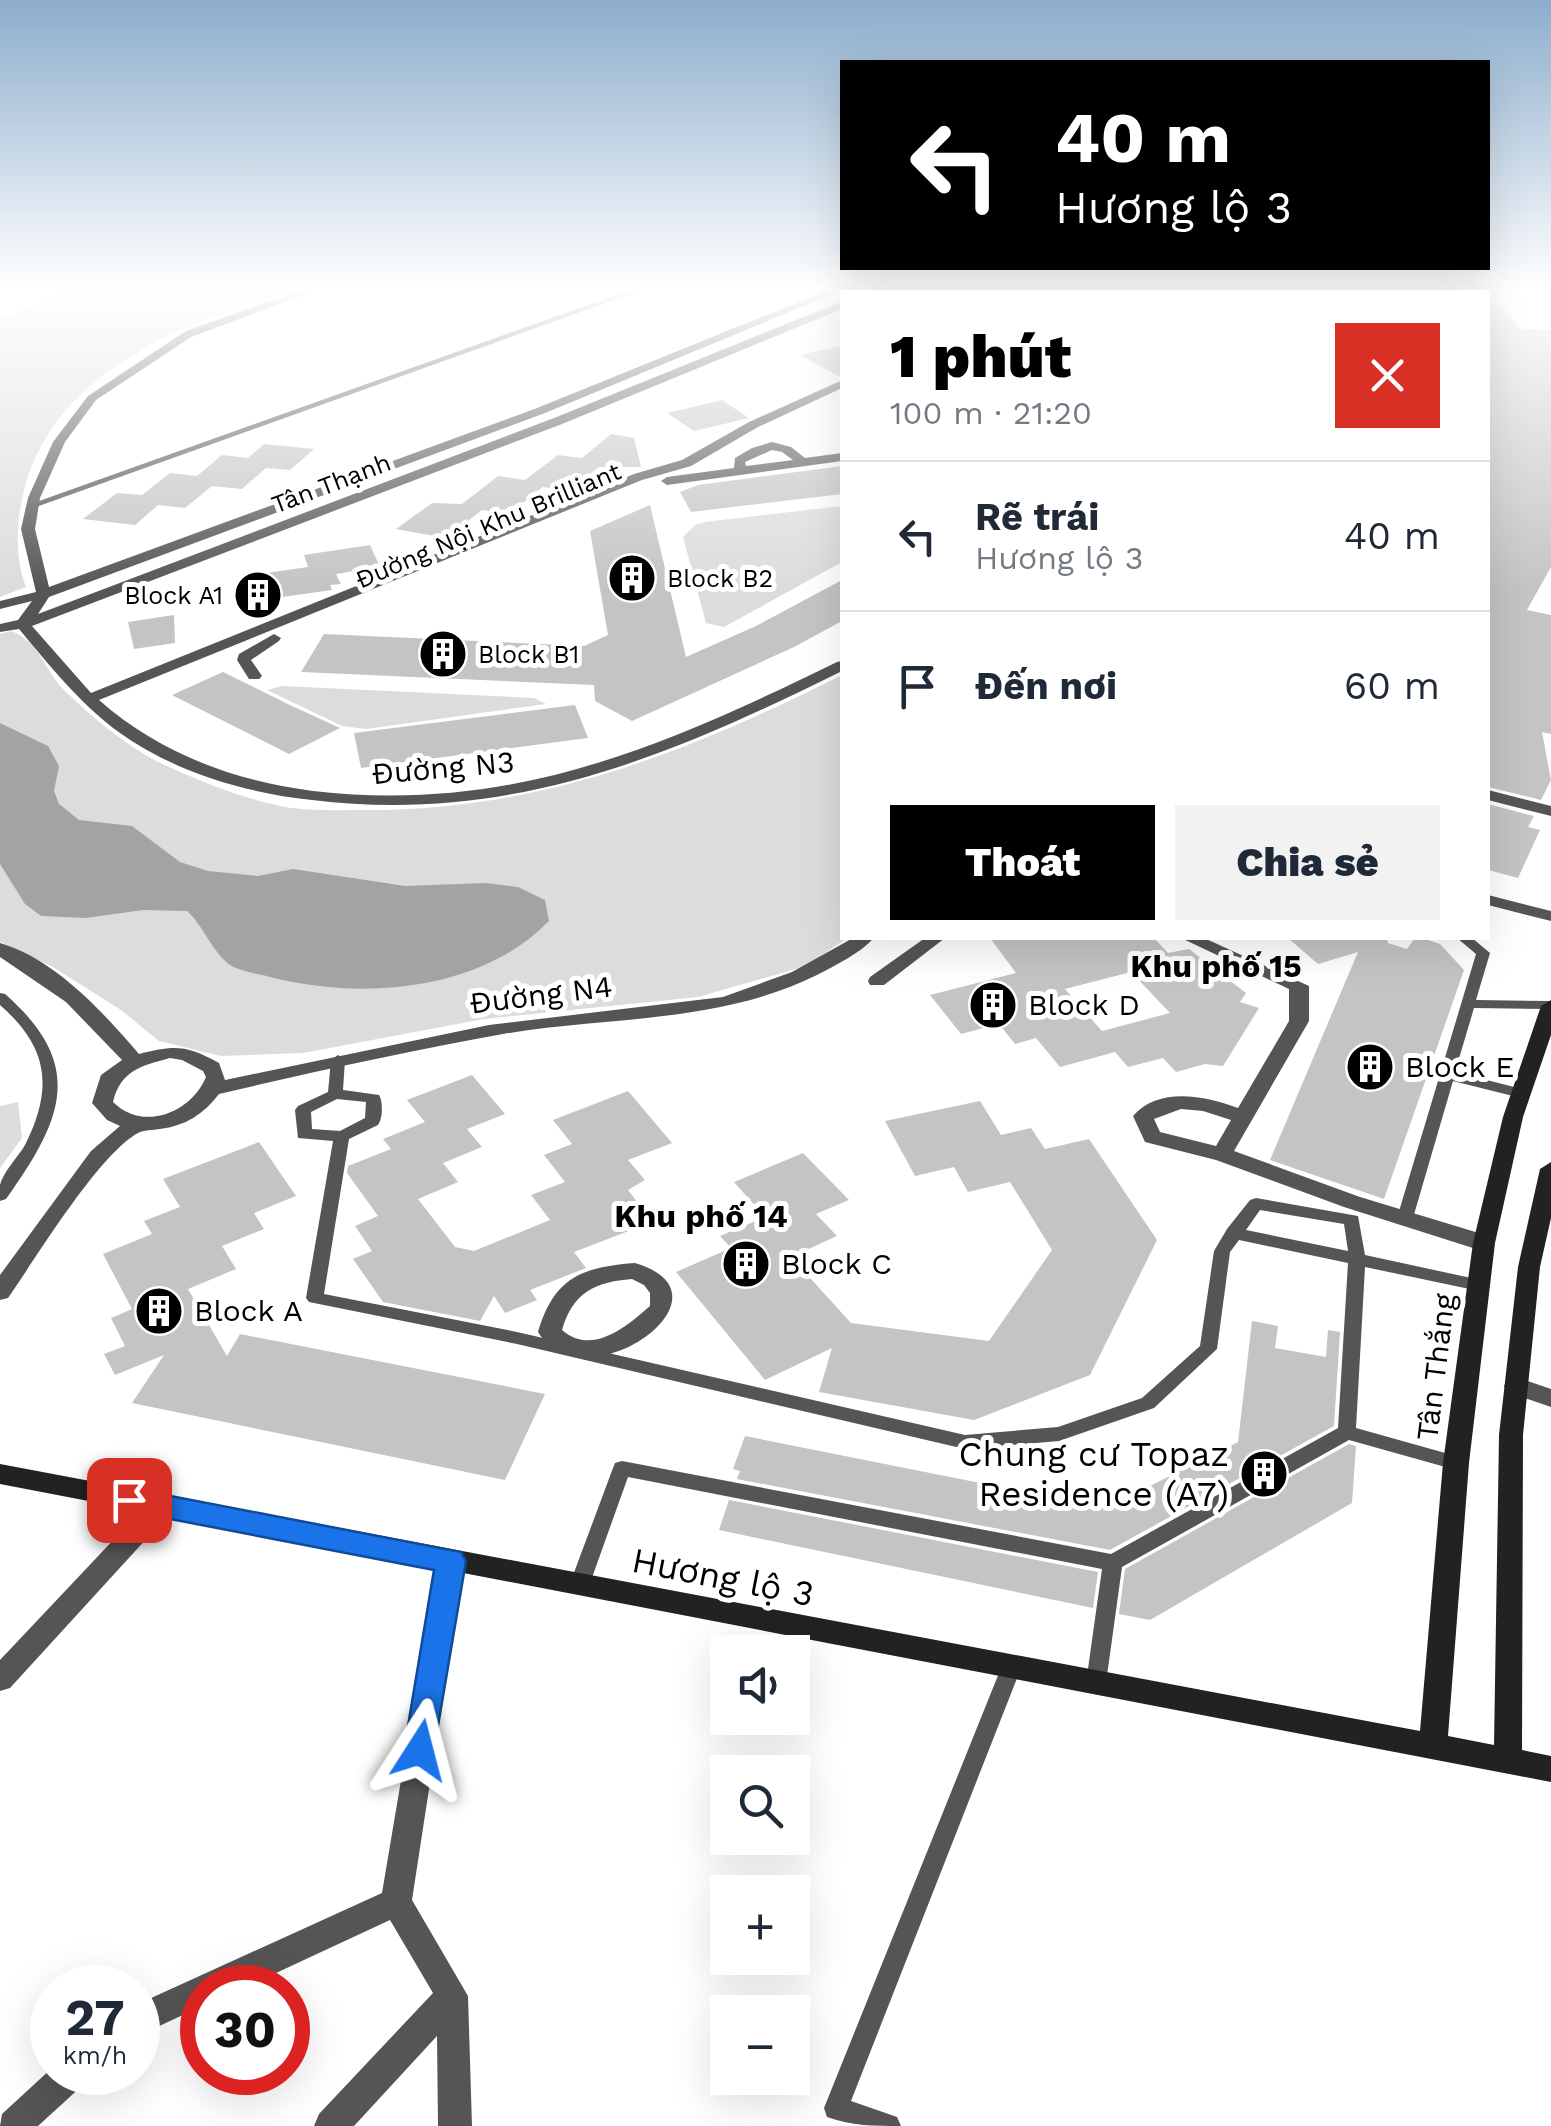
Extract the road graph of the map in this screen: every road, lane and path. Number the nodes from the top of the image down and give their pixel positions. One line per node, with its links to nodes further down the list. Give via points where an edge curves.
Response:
1 (104, 390): 9 (street, via 59,442)
2 (354, 390): 9 (lane)
3 (594, 390): 10 (street, Tân Thạnh)
4 (633, 390): 12 (street, Tân Thạnh)
5 (829, 390): 16 (street, via 687,465 638,477)
6 (840, 457): 7 (street, Đường Nội Khu Brilliant)
7 (802, 462): 8 (street, Đường Nội Khu Brilliant); 8 (street, via 786,446 765,445 739,461)
8 (741, 471): 15 (street, Đường Nội Khu Brilliant, via 646,484 267,641 246,654)
9 (32, 504): 10 (street, via 28,529)
10 (44, 594): 11 (street, Tân Thạnh); 12 (street)
11 (0, 606)
12 (24, 624): 13 (street, Tân Thạnh); 16 (street, Đường N3)
13 (0, 628)
14 (840, 665): 16 (street, Đường N3, via 733,719 611,768 498,795 394,805 337,802 210,775 153,748)
15 (254, 676)
16 (89, 699)
17 (1490, 796): 18 (street)
18 (1551, 811)
19 (1490, 901): 20 (street)
20 (1551, 916)
21 (862, 940): 30 (street, Đường N4, via 826,966 780,984 679,1011 536,1022)
22 (933, 940): 26 (street)
23 (1195, 940): 36 (street, via 1299,986 1298,1021)
24 (1467, 940): 28 (lane, via 1483,953)
25 (0, 949): 31 (street, via 55,980)
26 (877, 980)
27 (0, 998): 41 (lane, via 42,1042 52,1087 39,1135)
28 (1468, 1004): 29 (lane); 32 (lane)
29 (1551, 1006): 34 (street, Tân Thắng)
30 (338, 1060): 33 (street, Đường N4); 35 (lane)
31 (134, 1061): 33 (street, via 170,1052 202,1059 212,1067); 37 (street, via 108,1080 102,1102 120,1120)
32 (1447, 1075): 34 (lane); 42 (lane)
33 (214, 1089): 37 (street, via 192,1111)
34 (1521, 1092): 44 (street, Tân Thắng)
35 (335, 1094): 38 (lane, via 374,1098 373,1121); 38 (lane, via 303,1110 304,1134)
36 (1243, 1117): 39 (street); 39 (street, via 1198,1101 1166,1103 1142,1116 1152,1137)
37 (136, 1123): 47 (street, via 98,1156)
38 (342, 1136): 48 (lane, via 316,1298)
39 (1222, 1154): 42 (street)
40 (1551, 1169): 49 (street, via 1528,1267)
41 (0, 1194)
42 (1405, 1218): 44 (street)
43 (1233, 1232): 45 (lane); 45 (lane, via 1256,1204 1352,1220); 48 (lane, via 1222,1252 1208,1348 1148,1403 1059,1434 965,1442)
44 (1484, 1242): 46 (street, Tân Thắng)
45 (1357, 1259): 46 (lane); 51 (lane)
46 (1479, 1285): 52 (street, Tân Thắng)
47 (0, 1292)
48 (576, 1352): 48 (street, via 615,1344 654,1316 662,1292 652,1279 635,1271 604,1272 575,1285 556,1306 550,1332)
49 (1516, 1386): 50 (street); 62 (street)
50 (1551, 1398)
51 (1347, 1432): 52 (lane); 56 (lane)
52 (1456, 1462): 61 (street, Tân Thắng)
53 (0, 1474): 54 (street, Hương lộ 3)
54 (161, 1506): 55 (street, Hương lộ 3); 59 (street)
55 (451, 1561): 57 (street, Hương lộ 3); 64 (street)
56 (1113, 1563): 57 (lane, via 622,1468); 60 (lane)
57 (580, 1586): 58 (street, Hương lộ 3)
58 (1011, 1668): 60 (street, Hương lộ 3); 71 (lane, via 836,2108)
59 (0, 1679)
60 (1096, 1683): 61 (street, Hương lộ 3)
61 (1433, 1744): 62 (street, Hương lộ 3)
62 (1508, 1760): 63 (street, Hương lộ 3)
63 (1551, 1770)
64 (396, 1902): 65 (street); 66 (street)
65 (258, 1965)
66 (452, 1996): 69 (street); 70 (street)
67 (47, 2095): 68 (street)
68 (14, 2126)
69 (332, 2126)
70 (455, 2126)
71 (888, 2126)

